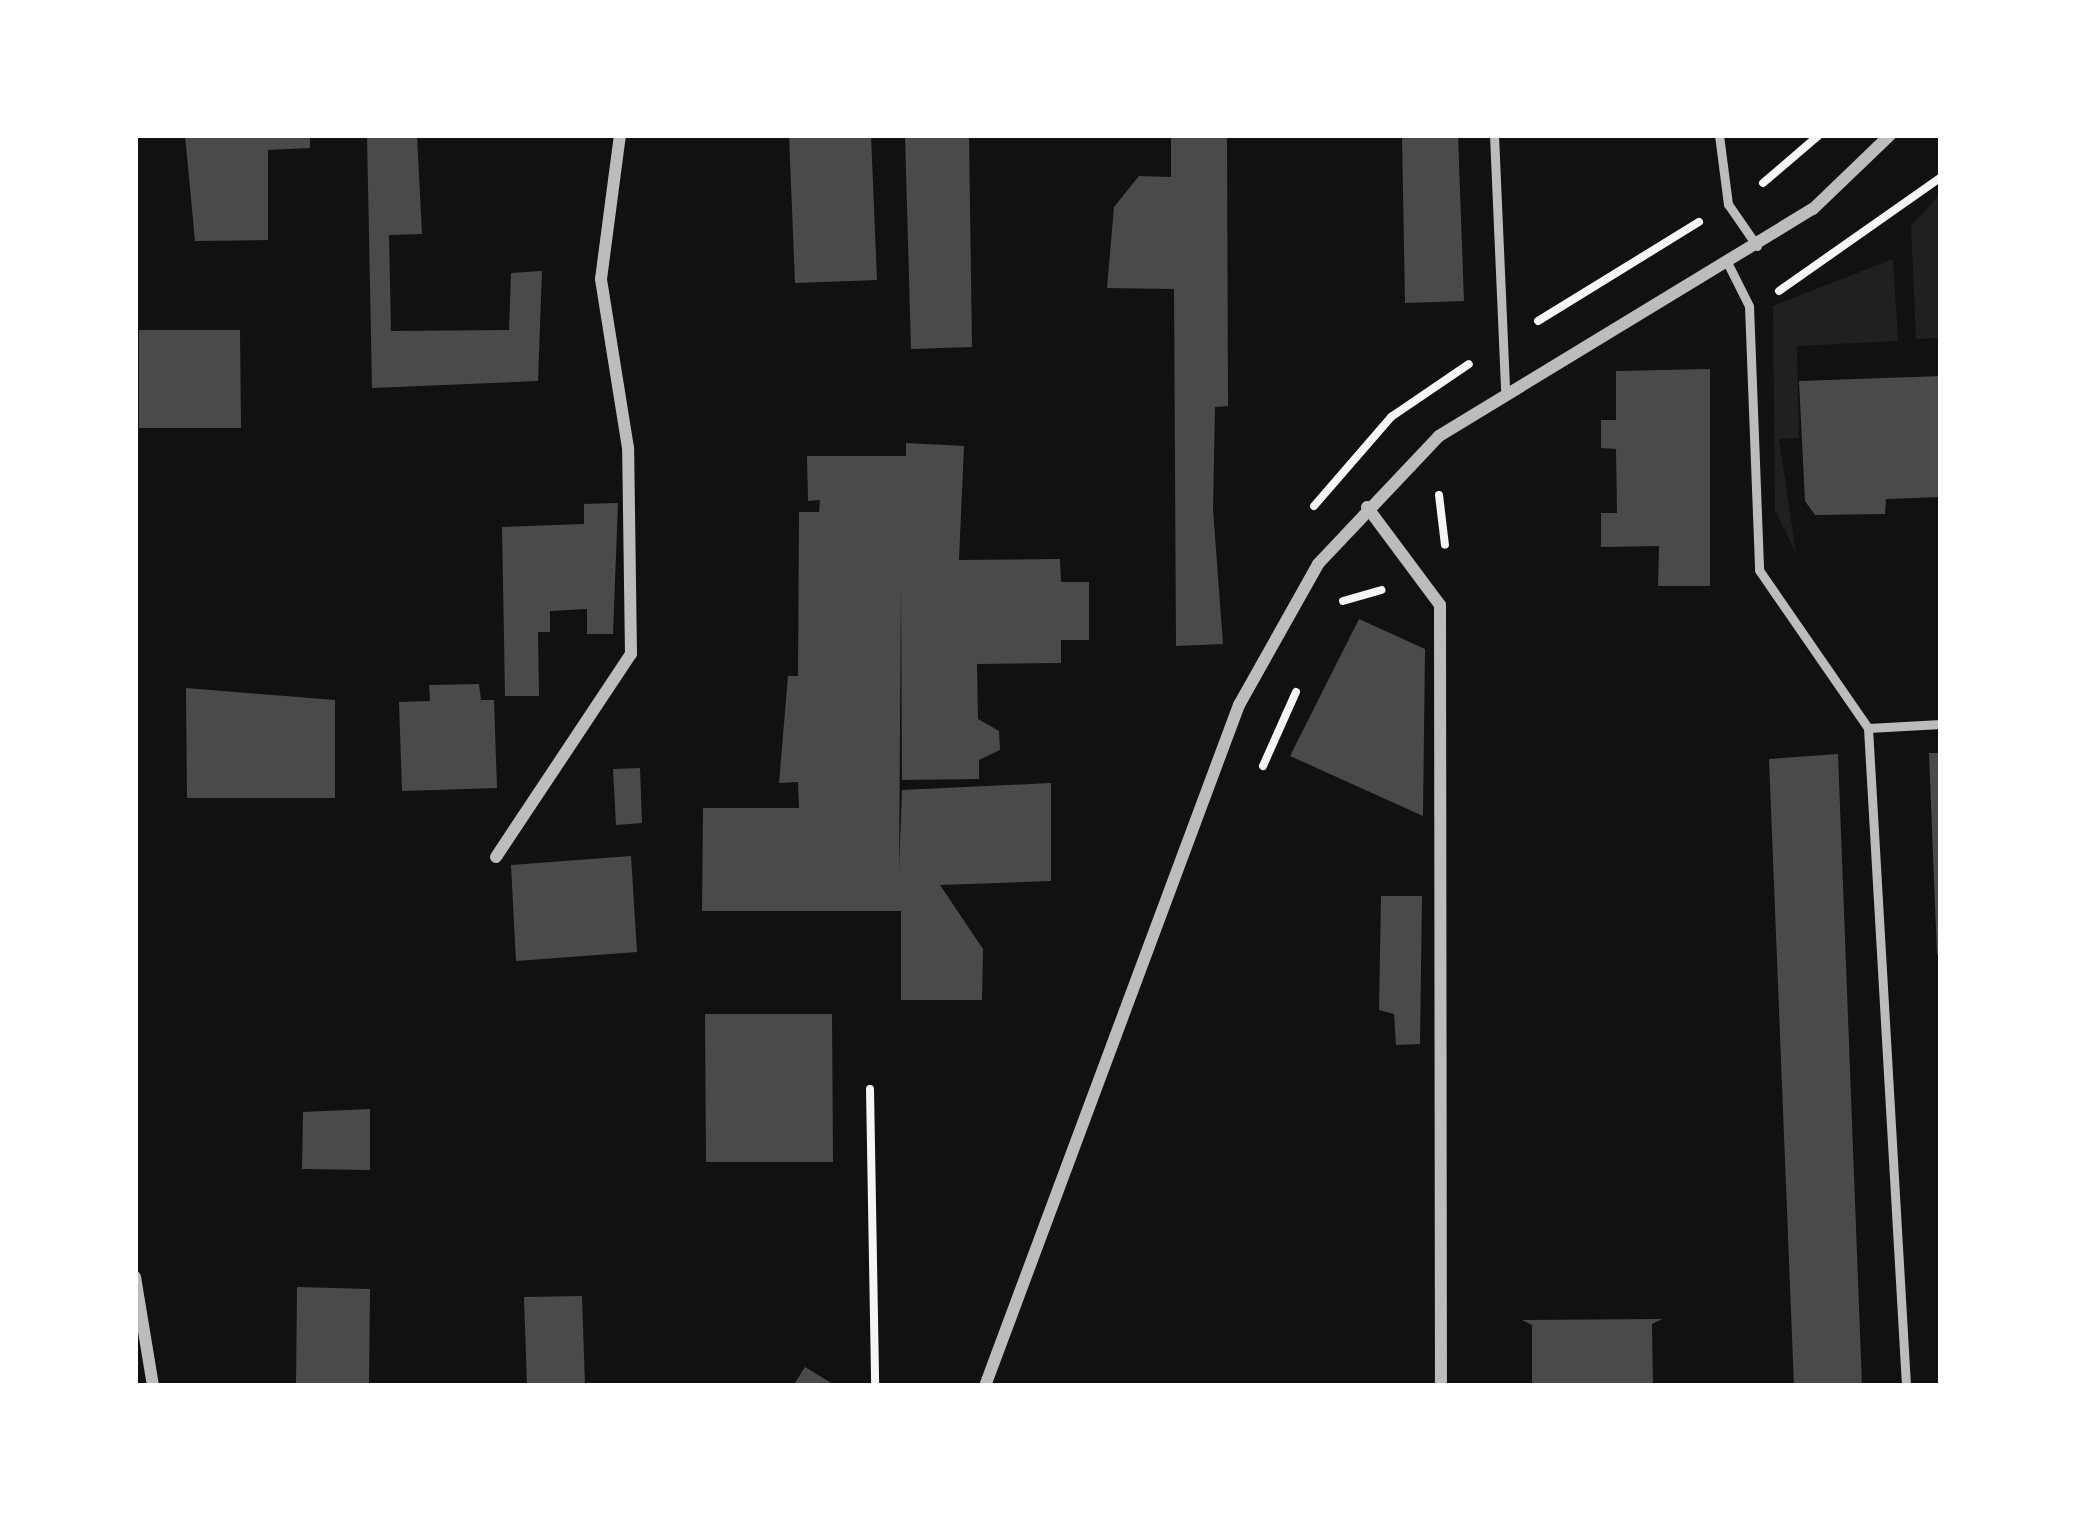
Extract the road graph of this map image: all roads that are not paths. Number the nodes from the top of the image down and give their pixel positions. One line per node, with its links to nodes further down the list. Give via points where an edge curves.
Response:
1 (620, 135): 11 (street, via 601,279 628,448 631,654)
2 (1494, 135): 7 (lane)
3 (1719, 135): 5 (lane, via 1728,204)
4 (1889, 135): 5 (street, via 1864,169)
5 (1757, 246): 6 (street)
6 (1727, 262): 7 (street); 10 (lane, via 1749,306 1759,570)
7 (1505, 389): 8 (street)
8 (1367, 507): 14 (street, via 1284,613 1239,705); 15 (street, via 1440,605)
9 (1941, 724): 10 (lane)
10 (1868, 728): 16 (lane)
11 (496, 857)
12 (135, 1277): 13 (street)
13 (153, 1386)
14 (985, 1386)
15 (1441, 1386)
16 (1906, 1386)

